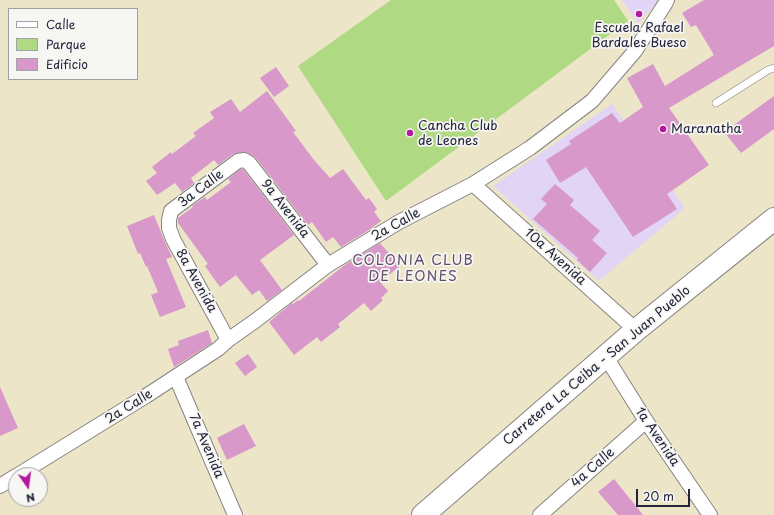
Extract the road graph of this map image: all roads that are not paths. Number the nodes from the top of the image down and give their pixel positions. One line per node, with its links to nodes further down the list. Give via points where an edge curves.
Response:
1 (667, 0): 5 (street, 2a Calle, via 635,51 592,101 530,148)
2 (774, 68): 3 (lane)
3 (716, 103)
4 (238, 161): 7 (street, 3a Calle, via 171,211); 8 (street, 9a Avenida, via 244,160 249,163)
5 (473, 184): 8 (street, 2a Calle, via 398,222); 9 (street, 10a Avenida)
6 (774, 219): 9 (main road, Carretera La Ceiba - San Juan Pueblo)
7 (169, 220): 10 (street, 8a Avenida, via 173,238)
8 (328, 265): 10 (street, 2a Calle)
9 (636, 330): 11 (main road, Carretera La Ceiba - San Juan Pueblo)
10 (228, 340): 12 (street, 2a Calle)
11 (606, 357): 13 (street, 1a Avenida); 16 (main road, Carretera La Ceiba - San Juan Pueblo)
12 (176, 377): 14 (street, 2a Calle); 15 (street, 7a Avenida)
13 (646, 421): 17 (street, 4a Calle); 18 (street, 1a Avenida)
14 (31, 467)
15 (235, 515)
16 (423, 515)
17 (540, 515)
18 (710, 515)

